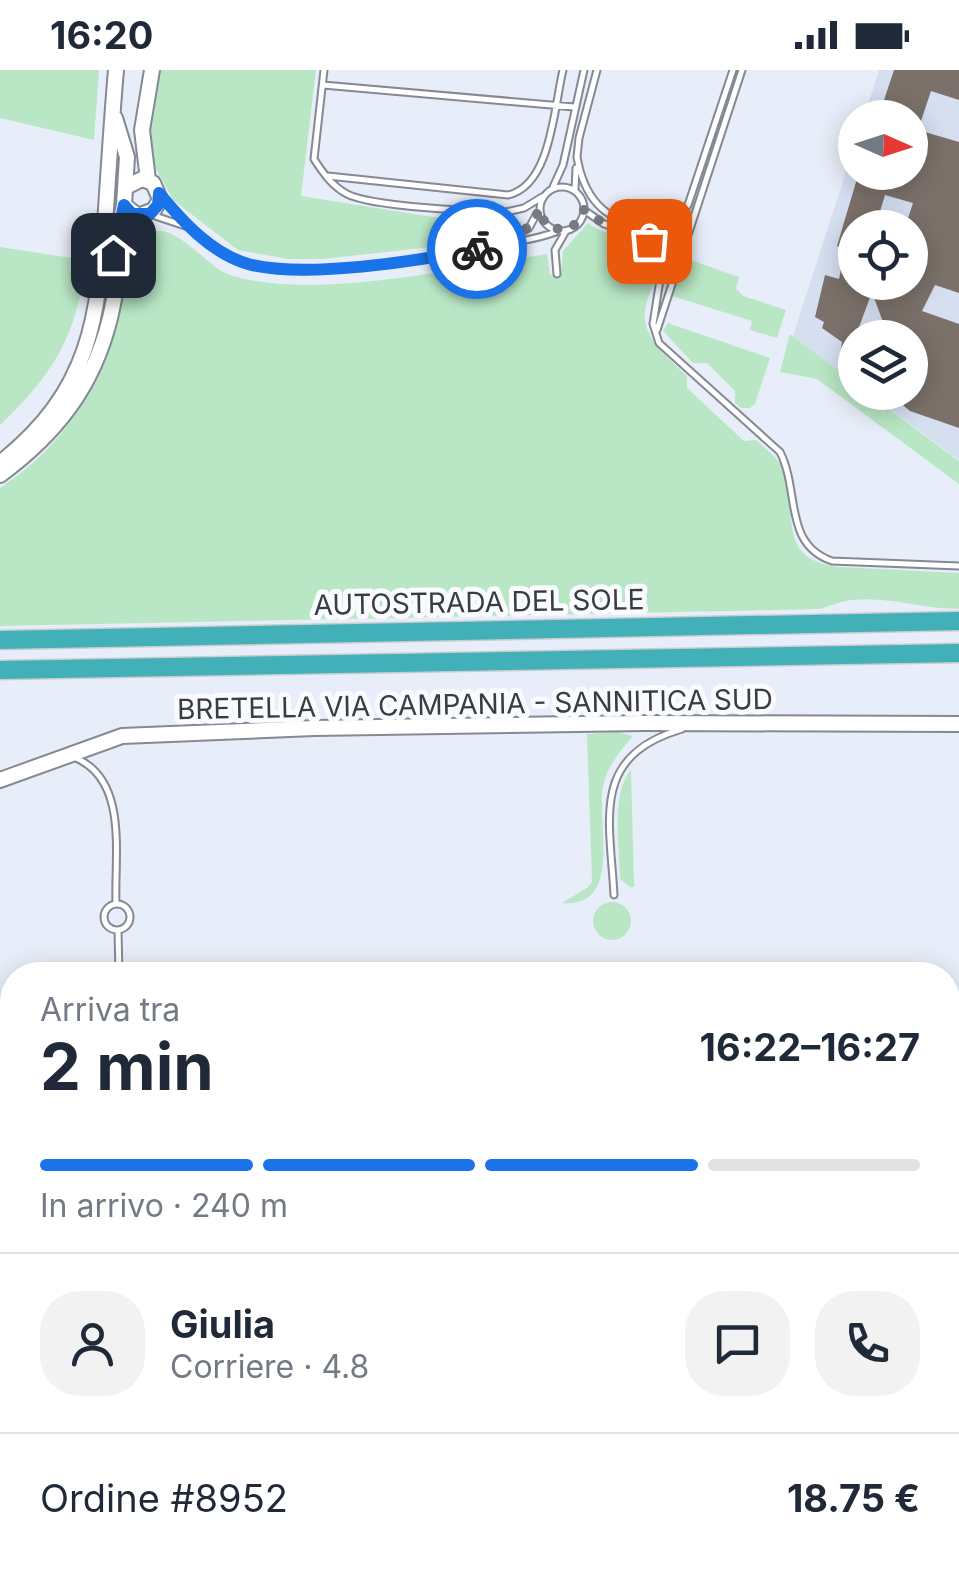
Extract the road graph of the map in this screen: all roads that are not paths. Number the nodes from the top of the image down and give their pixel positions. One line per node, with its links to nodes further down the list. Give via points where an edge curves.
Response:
1 (116, 70): 10 (street)
2 (152, 70): 15 (street, via 142,130)
3 (324, 70): 9 (lane)
4 (563, 70): 12 (lane)
5 (584, 70): 11 (lane)
6 (597, 70): 13 (lane)
7 (733, 70): 13 (lane, via 688,205 675,225 651,231 608,216 586,191)
8 (742, 70): 30 (lane)
9 (322, 84): 12 (lane); 14 (lane, via 314,159)
10 (113, 107): 16 (street); 29 (street)
11 (574, 107): 12 (lane); 17 (lane)
12 (554, 108): 14 (lane, via 543,162 518,194)
13 (577, 157): 18 (lane)
14 (325, 176): 20 (lane, via 355,198 384,202 506,212)
15 (148, 180): 16 (street); 19 (street)
16 (126, 187): 21 (street)
17 (553, 188): 18 (lane); 20 (lane)
18 (574, 190): 23 (lane)
19 (159, 193): 24 (street); 25 (lane)
20 (542, 198): 22 (lane)
21 (124, 205): 24 (street, via 132,214); 29 (street)
22 (540, 209): 26 (lane, via 546,224); 27 (lane, via 529,228)
23 (584, 210): 26 (lane, via 578,224); 30 (lane, via 649,241 662,267)
24 (147, 215): 25 (lane); 32 (street, via 124,244 92,372 36,448)
25 (186, 226): 27 (lane, via 246,264 304,271)
26 (562, 231): 27 (lane); 28 (lane)
27 (499, 245)
28 (557, 274)
29 (100, 279): 31 (street, via 80,364 60,401)
30 (656, 333): 33 (lane, via 658,343 780,452 800,536 816,555)
31 (0, 463)
32 (0, 475)
33 (959, 566)
34 (959, 620): 35 (highway, AUTOSTRADA DEL SOLE)
35 (0, 640)
36 (959, 653): 37 (highway)
37 (0, 670)
38 (959, 724): 39 (street, BRETELLA VIA CAMPANIA - SANNITICA SUD)
39 (704, 725): 40 (street, BRETELLA VIA CAMPANIA - SANNITICA SUD, via 122,736); 42 (lane, via 644,745 623,764 609,807)
40 (65, 756): 41 (street, BRETELLA VIA CAMPANIA - SANNITICA SUD); 43 (lane, via 90,765 109,789)
41 (0, 780)
42 (614, 895)
43 (116, 904): 44 (lane, via 130,918); 44 (lane, via 104,917)
44 (118, 930): 45 (lane)
45 (119, 962)

